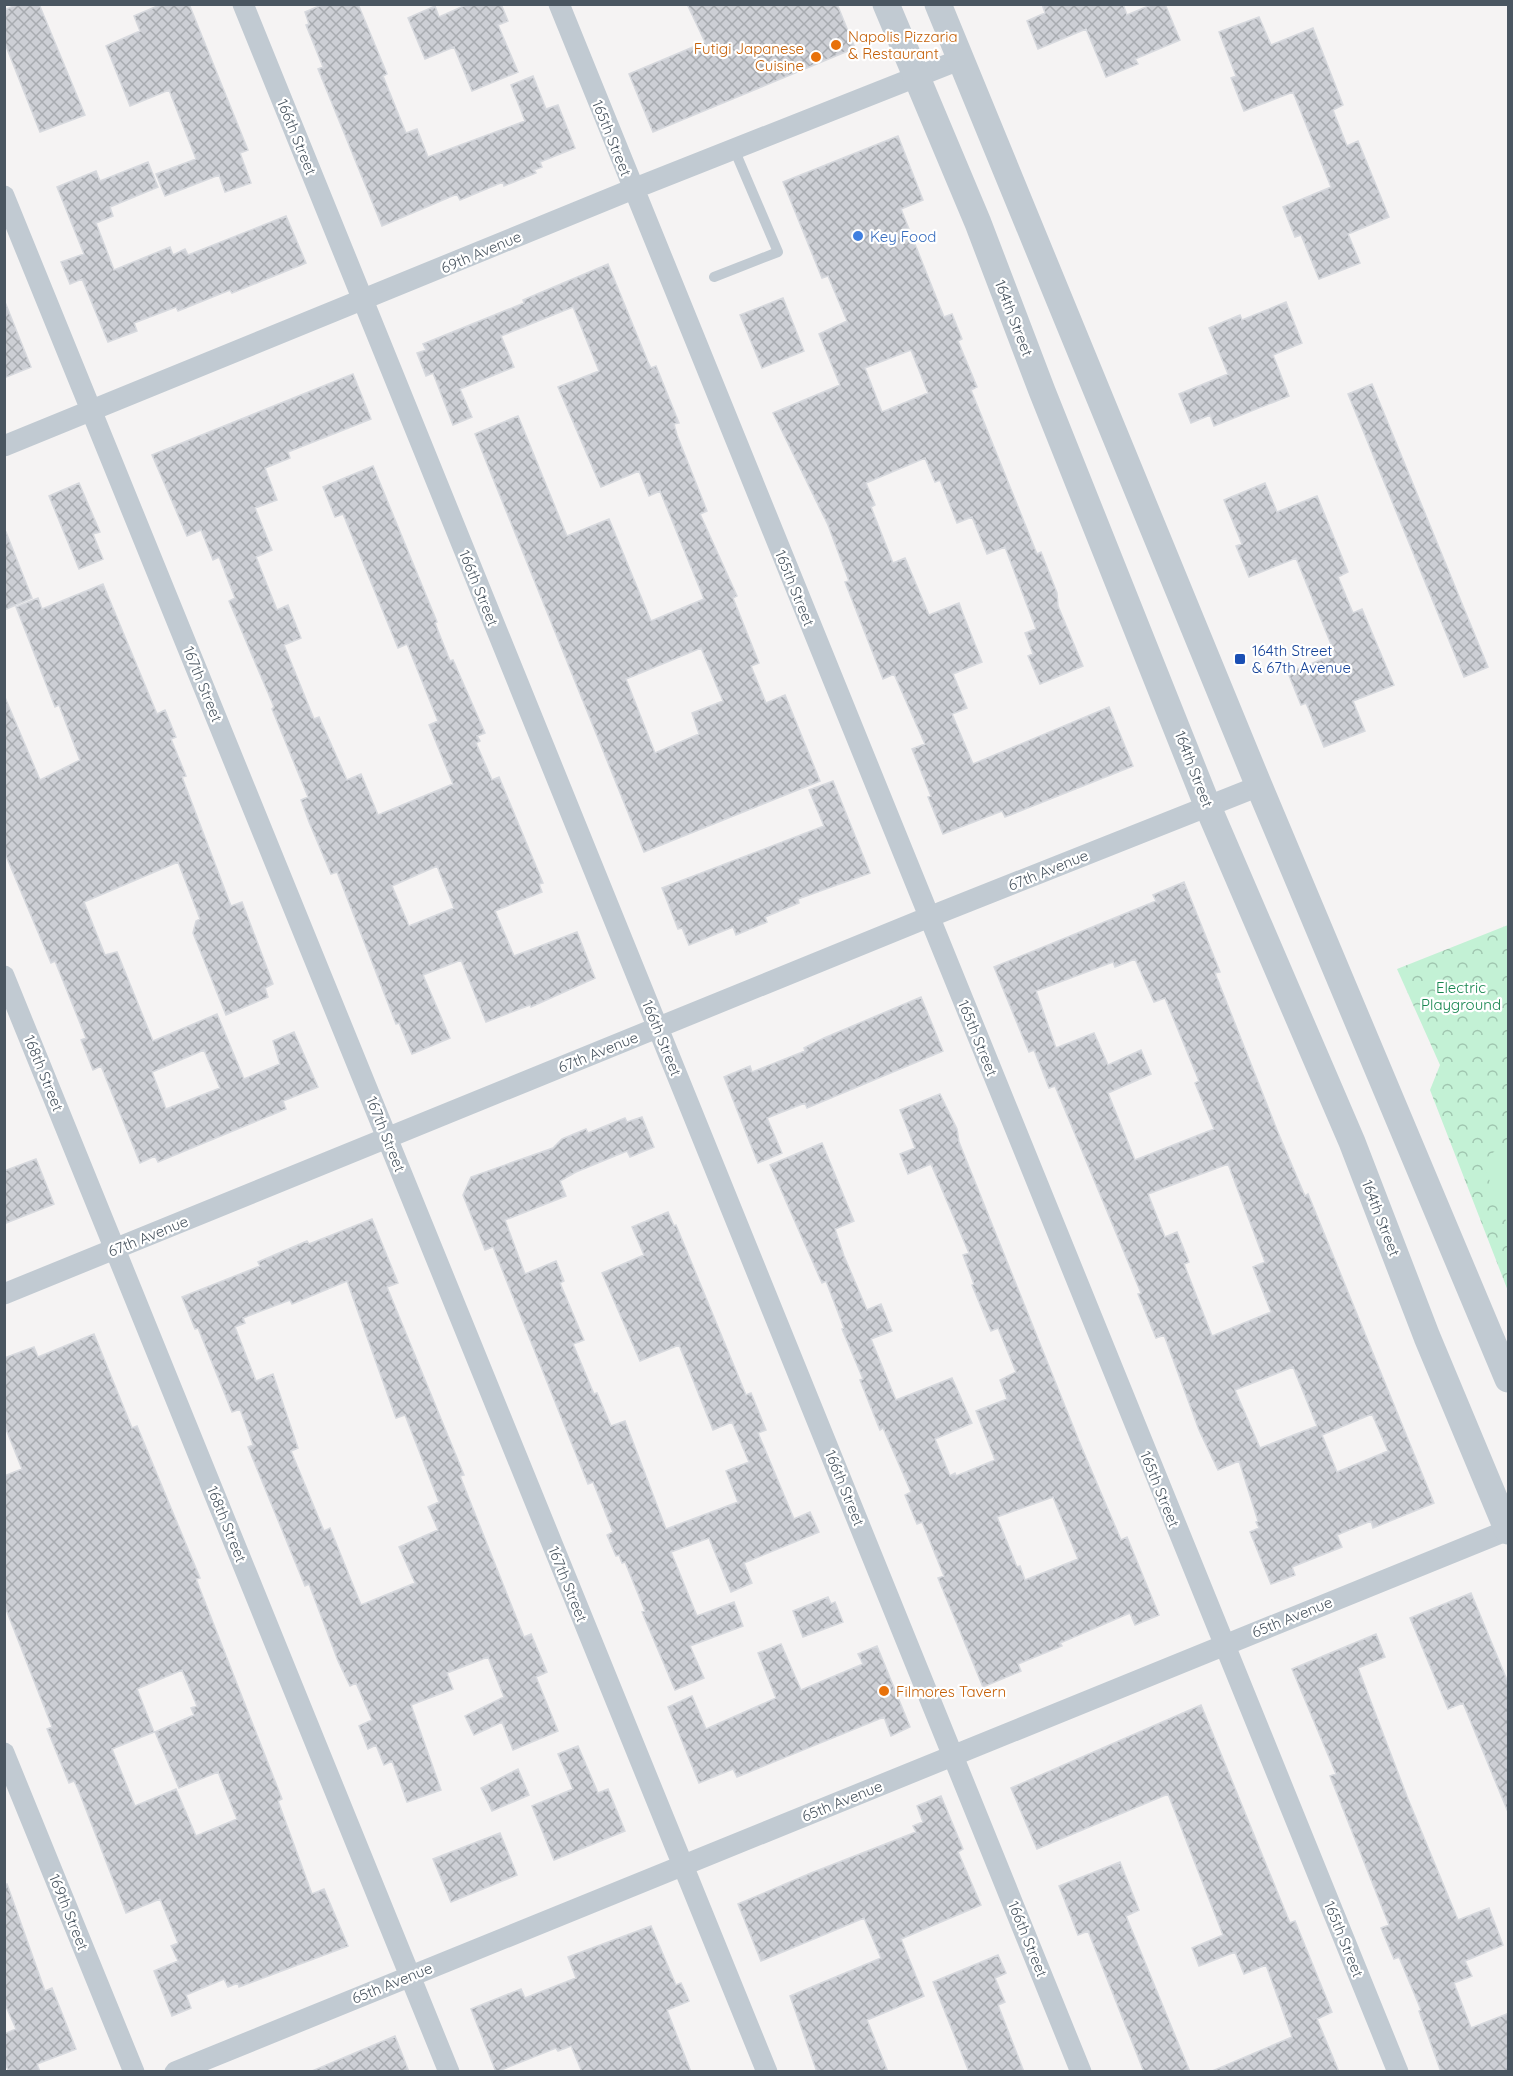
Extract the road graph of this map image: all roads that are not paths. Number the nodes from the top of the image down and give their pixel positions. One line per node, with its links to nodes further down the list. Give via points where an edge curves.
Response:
1 (243, 4): 11 (street, 166th Street)
2 (558, 4): 8 (street, 165th Street)
3 (886, 4): 6 (street, 164th Street)
4 (938, 4): 5 (street)
5 (959, 60): 6 (street, 69th Avenue); 14 (street)
6 (915, 77): 7 (street, 69th Avenue); 15 (street, 164th Street, via 978,223)
7 (734, 149): 8 (street, 69th Avenue); 10 (lane, via 778,252)
8 (633, 189): 11 (street, 69th Avenue); 16 (street, 165th Street)
9 (4, 196): 12 (street, 167th Street)
10 (714, 278)
11 (363, 301): 12 (street, 69th Avenue); 18 (street, 166th Street)
12 (92, 411): 13 (street, 69th Avenue); 19 (street, 167th Street)
13 (4, 447)
14 (1259, 786): 15 (street, 67th Avenue); 22 (street)
15 (1208, 807): 16 (street, 67th Avenue); 23 (street, 164th Street, via 1352,1142 1427,1337)
16 (929, 918): 18 (street, 67th Avenue); 24 (street, 165th Street)
17 (4, 976): 20 (street, 168th Street)
18 (657, 1028): 19 (street, 67th Avenue); 26 (street, 166th Street)
19 (388, 1139): 20 (street, 67th Avenue); 27 (street, 167th Street)
20 (115, 1250): 21 (street, 67th Avenue); 28 (street, 168th Street)
21 (4, 1294)
22 (1509, 1379)
23 (1508, 1530): 24 (street, 65th Avenue)
24 (1223, 1645): 26 (street, 65th Avenue); 34 (street, 165th Street)
25 (4, 1753): 29 (street, 169th Street)
26 (953, 1755): 27 (street, 65th Avenue); 33 (street, 166th Street)
27 (682, 1866): 28 (street, 65th Avenue); 32 (street, 167th Street)
28 (411, 1976): 30 (street, 65th Avenue); 31 (street, 168th Street)
29 (134, 2072)
30 (175, 2072)
31 (450, 2072)
32 (766, 2072)
33 (1081, 2072)
34 (1398, 2072)

